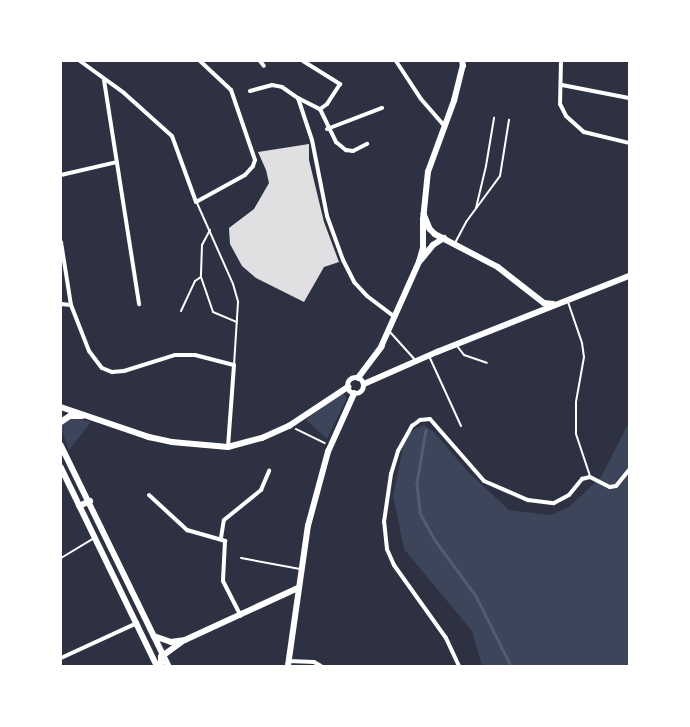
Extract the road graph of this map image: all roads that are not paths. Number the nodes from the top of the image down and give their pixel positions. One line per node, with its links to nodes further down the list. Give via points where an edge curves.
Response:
1 (80, 61): 9 (street)
2 (200, 61): 24 (street, via 231,90 255,160 254,166 245,175)
3 (260, 61): 8 (street)
4 (303, 61): 15 (street, via 340,84 327,104)
5 (396, 61): 18 (street, via 421,99)
6 (561, 61): 10 (street)
7 (463, 63): 18 (street)
8 (264, 66)
9 (104, 80): 22 (street); 24 (street, via 124,93 172,136)
10 (562, 85): 13 (street); 20 (street, via 561,110 576,127 595,136)
11 (250, 91): 12 (street, via 277,85)
12 (298, 98): 15 (street); 42 (street, via 312,140 327,216 343,260 354,282)
13 (629, 98)
14 (382, 108): 19 (street)
15 (320, 109): 19 (street)
16 (494, 118): 25 (lane)
17 (509, 120): 25 (lane, via 500,176)
18 (445, 127): 26 (street, via 428,172)
19 (327, 129): 21 (street, via 336,142 346,150 353,151)
20 (629, 142)
21 (366, 144)
22 (117, 162): 23 (street); 38 (street)
23 (61, 175)
24 (196, 202): 27 (lane)
25 (475, 209): 30 (lane)
26 (424, 213): 28 (street, via 430,229); 31 (street, via 423,248)
27 (210, 230): 33 (lane, via 202,245); 43 (lane, via 237,295)
28 (444, 238): 30 (street); 31 (street, via 433,245)
29 (61, 242): 39 (street)
30 (455, 243): 34 (street, via 498,266)
31 (419, 262): 42 (street)
32 (629, 276): 35 (street)
33 (201, 277): 40 (lane, via 195,280); 43 (lane, via 213,312)
34 (536, 296): 36 (street, via 547,304); 41 (street, via 538,307)
35 (567, 300): 36 (street); 63 (lane, via 582,343 584,357 576,402 576,434)
36 (557, 303): 41 (street)
37 (61, 304): 39 (street)
38 (138, 304)
39 (71, 305): 49 (street, via 89,351 102,368 112,372 124,371 175,355 195,356)
40 (181, 311)
41 (533, 313): 45 (street)
42 (394, 317): 44 (street)
43 (237, 322): 49 (lane)
44 (389, 331): 47 (lane); 50 (street, via 381,347)
45 (456, 344): 46 (street); 48 (lane, via 464,355)
46 (428, 355): 47 (street); 57 (lane)
47 (416, 361): 51 (street)
48 (487, 363)
49 (234, 365): 59 (street)
50 (358, 378): 51 (street); 52 (street, via 353,378)
51 (364, 384): 53 (street, via 362,392)
52 (348, 387): 53 (street); 59 (street, via 289,426 262,438)
53 (354, 394): 71 (street, via 330,445 308,526)
54 (61, 407): 55 (street)
55 (86, 416): 56 (street, via 70,416); 59 (street, via 172,442)
56 (61, 422)
57 (461, 426)
58 (61, 445): 65 (street)
59 (228, 447)
60 (61, 468): 66 (street)
61 (629, 470): 63 (street, via 616,486 610,487)
62 (269, 471): 68 (street, via 261,490 224,520)
63 (590, 477): 86 (street, via 582,479 569,495 554,503 528,500 484,480 430,419 420,420 407,433 398,450 391,474 384,522 388,549 394,565 446,638)
64 (149, 495): 68 (street, via 186,530 194,534)
65 (90, 500): 66 (street); 77 (street)
66 (79, 506): 67 (street)
67 (95, 537): 69 (lane); 76 (street)
68 (221, 538): 75 (street, via 225,544 222,580)
69 (61, 558)
70 (241, 558): 71 (lane)
71 (300, 569): 72 (street)
72 (298, 588): 73 (street); 74 (street)
73 (284, 595): 74 (street, via 292,597); 75 (street)
74 (296, 604): 81 (street)
75 (242, 616): 78 (street)
76 (137, 623): 80 (street); 82 (street)
77 (154, 636): 78 (street, via 171,642); 79 (street)
78 (185, 640): 79 (street)
79 (163, 655): 83 (street, via 159,662); 84 (street)
80 (61, 658)
81 (288, 664): 85 (street, via 314,662)
82 (157, 666)
83 (161, 666)
84 (169, 666)
85 (320, 666)
86 (459, 666)

